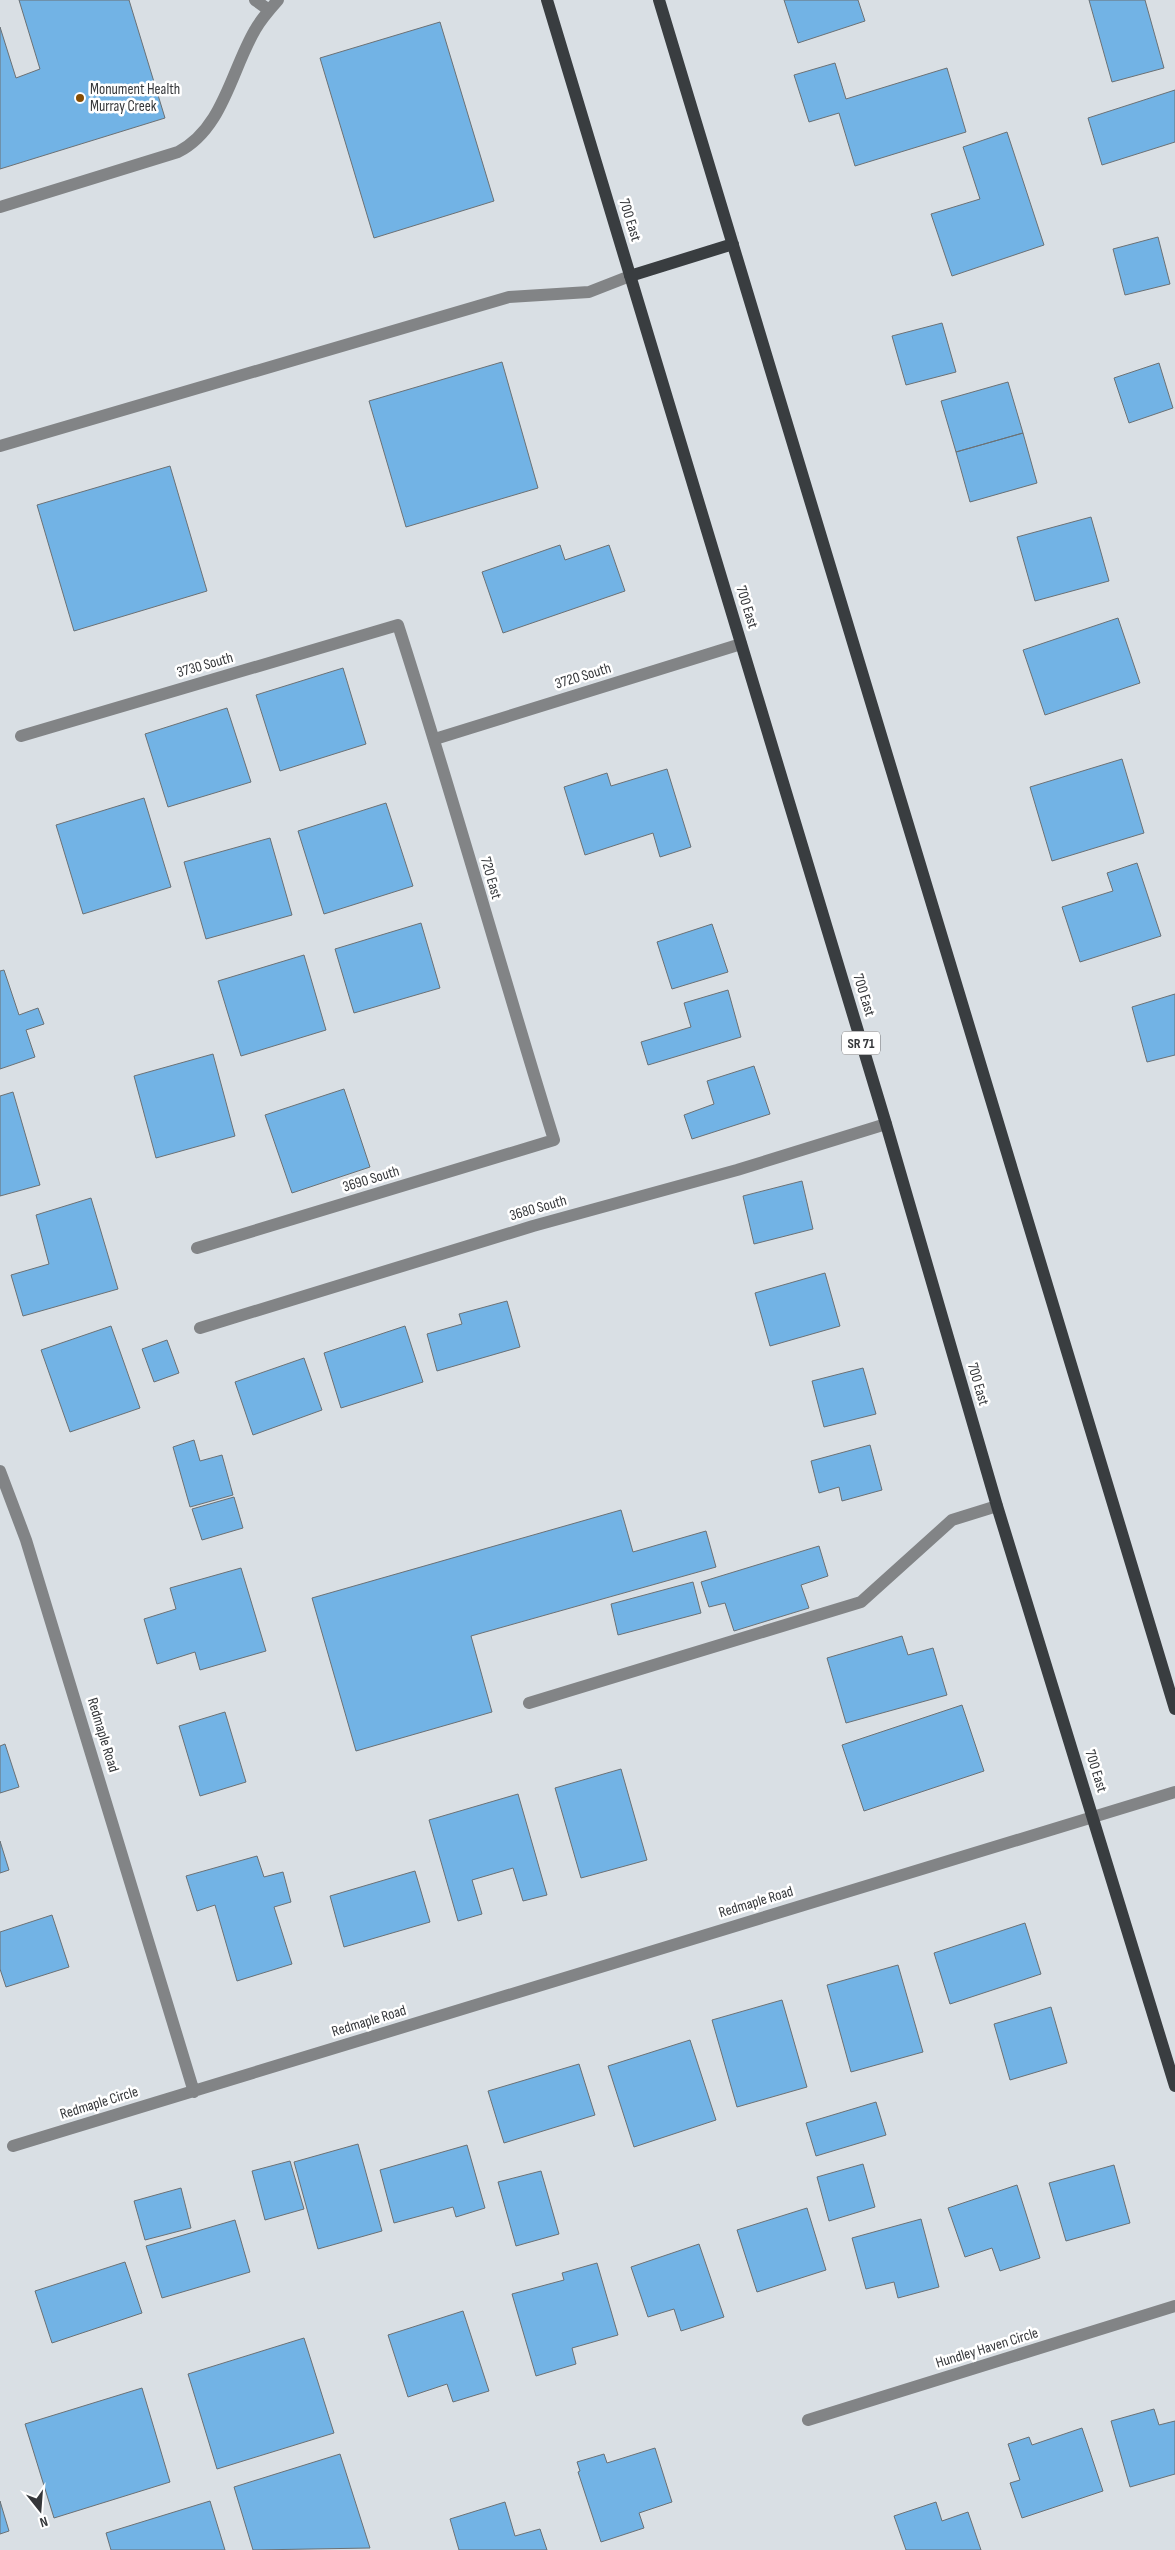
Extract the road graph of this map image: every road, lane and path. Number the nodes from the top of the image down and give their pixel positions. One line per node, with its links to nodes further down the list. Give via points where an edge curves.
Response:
1 (255, 0): 5 (street)
2 (278, 0): 5 (street)
3 (547, 0): 8 (main road, 700 East / SR 71)
4 (659, 0): 7 (main road)
5 (269, 10): 6 (street, via 254,30 212,121 192,145)
6 (0, 206)
7 (733, 244): 8 (main road); 21 (main road)
8 (630, 276): 9 (street, via 589,292 509,297); 11 (main road, 700 East / SR 71)
9 (0, 446)
10 (398, 625): 12 (street, 3730 South); 13 (street, 720 East)
11 (741, 644): 13 (street, 3720 South); 14 (main road, 700 East / SR 71)
12 (21, 736)
13 (435, 739): 15 (street, 720 East)
14 (886, 1124): 17 (street, 3680 South, via 737,1170 533,1226); 19 (main road, 700 East / SR 71)
15 (554, 1140): 16 (street, 3690 South)
16 (197, 1248)
17 (200, 1328)
18 (0, 1471): 25 (street, Redmaple Road, via 26,1540)
19 (997, 1506): 20 (street, via 952,1520 861,1602); 23 (main road, 700 East / SR 71)
20 (529, 1703)
21 (1175, 1709)
22 (1175, 1792): 23 (street, Redmaple Road)
23 (1094, 1816): 24 (main road, 700 East / SR 71); 25 (street, Redmaple Road)
24 (1175, 2086)
25 (194, 2092): 26 (street, Redmaple Circle)
26 (13, 2146)
27 (1175, 2306): 28 (street, Hundley Haven Circle)
28 (808, 2420)

